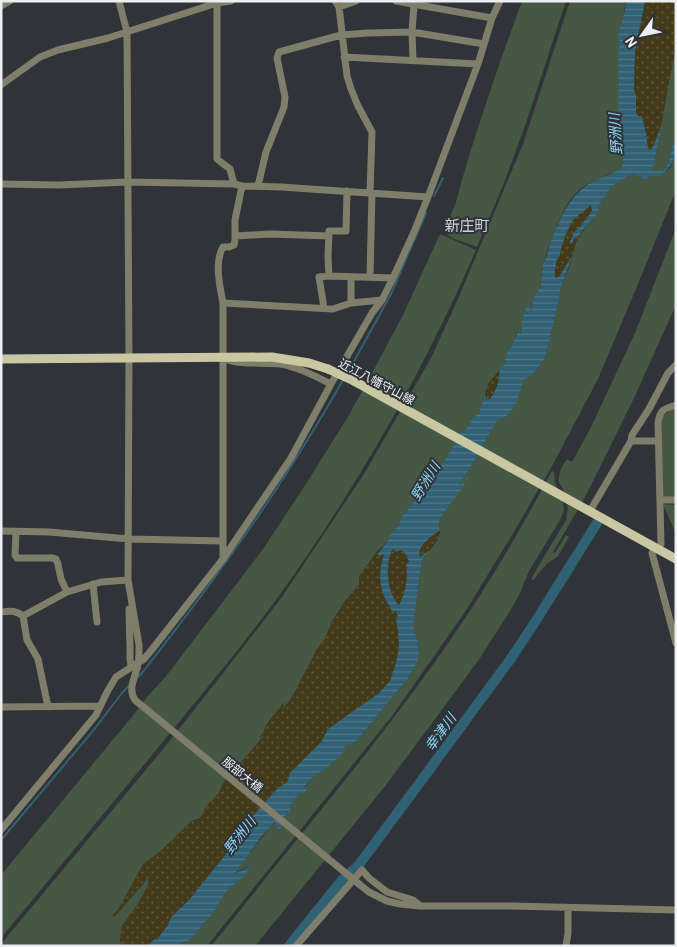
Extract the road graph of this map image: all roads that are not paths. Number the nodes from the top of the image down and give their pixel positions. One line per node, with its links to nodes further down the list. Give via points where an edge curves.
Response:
1 (10, 1): 10 (street)
2 (119, 1): 12 (street)
3 (231, 1): 7 (street)
4 (356, 1): 8 (street)
5 (396, 1): 9 (street)
6 (500, 1): 11 (street)
7 (217, 2): 12 (street); 22 (street, via 217,159 230,169)
8 (337, 4): 14 (street)
9 (414, 5): 11 (street); 13 (street)
10 (1, 6)
11 (492, 18): 15 (street)
12 (127, 32): 19 (street, via 40,57); 20 (street)
13 (412, 32): 14 (street); 15 (street); 17 (street)
14 (342, 35): 16 (street); 23 (street, via 279,52 277,58 286,97 266,152)
15 (484, 44): 18 (street)
16 (344, 57): 17 (street); 25 (street, via 350,89 372,132)
17 (413, 60): 18 (street)
18 (478, 64): 26 (street)
19 (1, 86)
20 (128, 182): 21 (street); 22 (street); 38 (street)
21 (1, 184)
22 (238, 185): 23 (street); 27 (street)
23 (258, 186): 24 (street)
24 (347, 191): 25 (street); 28 (street, via 346,231 329,231)
25 (371, 193): 26 (street); 31 (street)
26 (428, 197): 32 (street)
27 (236, 236): 28 (street); 34 (street, via 234,244 221,250 219,278)
28 (329, 236): 29 (street)
29 (329, 276): 30 (street); 36 (street, via 319,277)
30 (351, 276): 31 (street); 35 (street)
31 (370, 277): 32 (street)
32 (394, 278): 33 (street)
33 (382, 300): 35 (street); 41 (street)
34 (224, 303): 36 (street); 39 (street)
35 (351, 303): 36 (street, via 333,309)
36 (324, 308)
37 (1, 358): 38 (main road, 近江八幡守山線)
38 (129, 358): 39 (main road, 近江八幡守山線); 50 (street)
39 (223, 358): 41 (street, via 232,362 282,364); 47 (main road, 近江八幡守山線, bridge, via 272,357 328,369); 51 (street)
40 (676, 365): 43 (street, via 668,373)
41 (331, 384): 54 (street, via 290,458)
42 (676, 405): 44 (street, via 660,414)
43 (631, 441): 44 (street); 47 (street)
44 (658, 441): 45 (street)
45 (660, 500): 46 (street); 52 (street)
46 (676, 500)
47 (590, 511): 52 (main road, 近江八幡守山線)
48 (1, 531): 49 (street)
49 (16, 532): 50 (street); 57 (street, via 17,558 56,560)
50 (129, 539): 51 (street); 55 (street)
51 (223, 540): 54 (street)
52 (658, 545): 53 (main road, 近江八幡守山線); 62 (street, via 652,553)
53 (676, 558)
54 (223, 559): 63 (street, via 150,652)
55 (128, 580): 56 (street); 58 (street)
56 (93, 584): 57 (street); 61 (street)
57 (67, 592): 60 (street)
58 (131, 599): 63 (street, via 130,659); 63 (street, bridge, via 139,645 139,657)
59 (1, 612): 60 (street, via 13,610)
60 (23, 616): 66 (street, via 27,640 38,659)
61 (97, 622)
62 (676, 643)
63 (134, 667): 64 (street, via 116,676); 68 (street, 服部大橋, bridge, via 131,695 137,702 369,892 387,901)
64 (100, 706): 66 (street); 67 (street)
65 (1, 707): 66 (street)
66 (48, 707)
67 (1, 830)
68 (420, 906): 69 (street, 服部大橋); 71 (street, via 413,900 387,892 362,870)
69 (568, 908): 70 (street, 服部大橋); 72 (street)
70 (676, 910)
71 (296, 946)
72 (566, 946)

